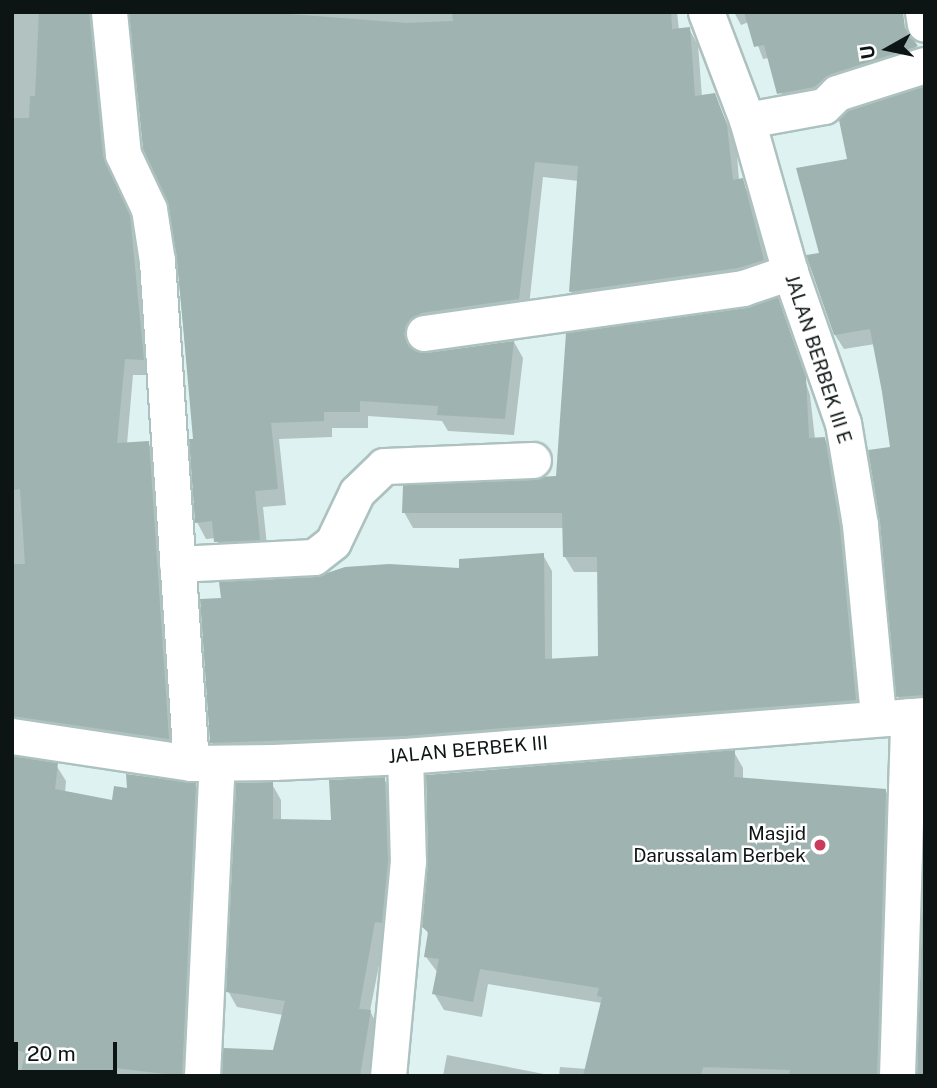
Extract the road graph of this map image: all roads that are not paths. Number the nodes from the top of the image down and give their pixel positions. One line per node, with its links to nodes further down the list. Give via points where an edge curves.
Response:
1 (109, 12): 10 (street, via 123,154 149,209 157,261)
2 (706, 12): 6 (street, JALAN BERBEK III E)
3 (923, 12): 4 (street)
4 (925, 24)
5 (925, 65): 6 (street, via 837,93 824,106)
6 (747, 120): 7 (street, JALAN BERBEK III E)
7 (790, 272): 8 (street, via 743,288); 11 (street, JALAN BERBEK III E, via 843,423 860,525)
8 (424, 333)
9 (533, 460): 10 (street, via 384,466 357,492 333,542 314,557)
10 (177, 564): 14 (street)
11 (904, 716): 13 (street, JALAN BERBEK III); 17 (street, JALAN BERBEK III E)
12 (12, 736): 14 (street, JALAN BERBEK III)
13 (405, 756): 14 (street, JALAN BERBEK III); 16 (street, via 408,862)
14 (204, 763): 15 (street)
15 (202, 1076)
16 (388, 1076)
17 (897, 1076)

